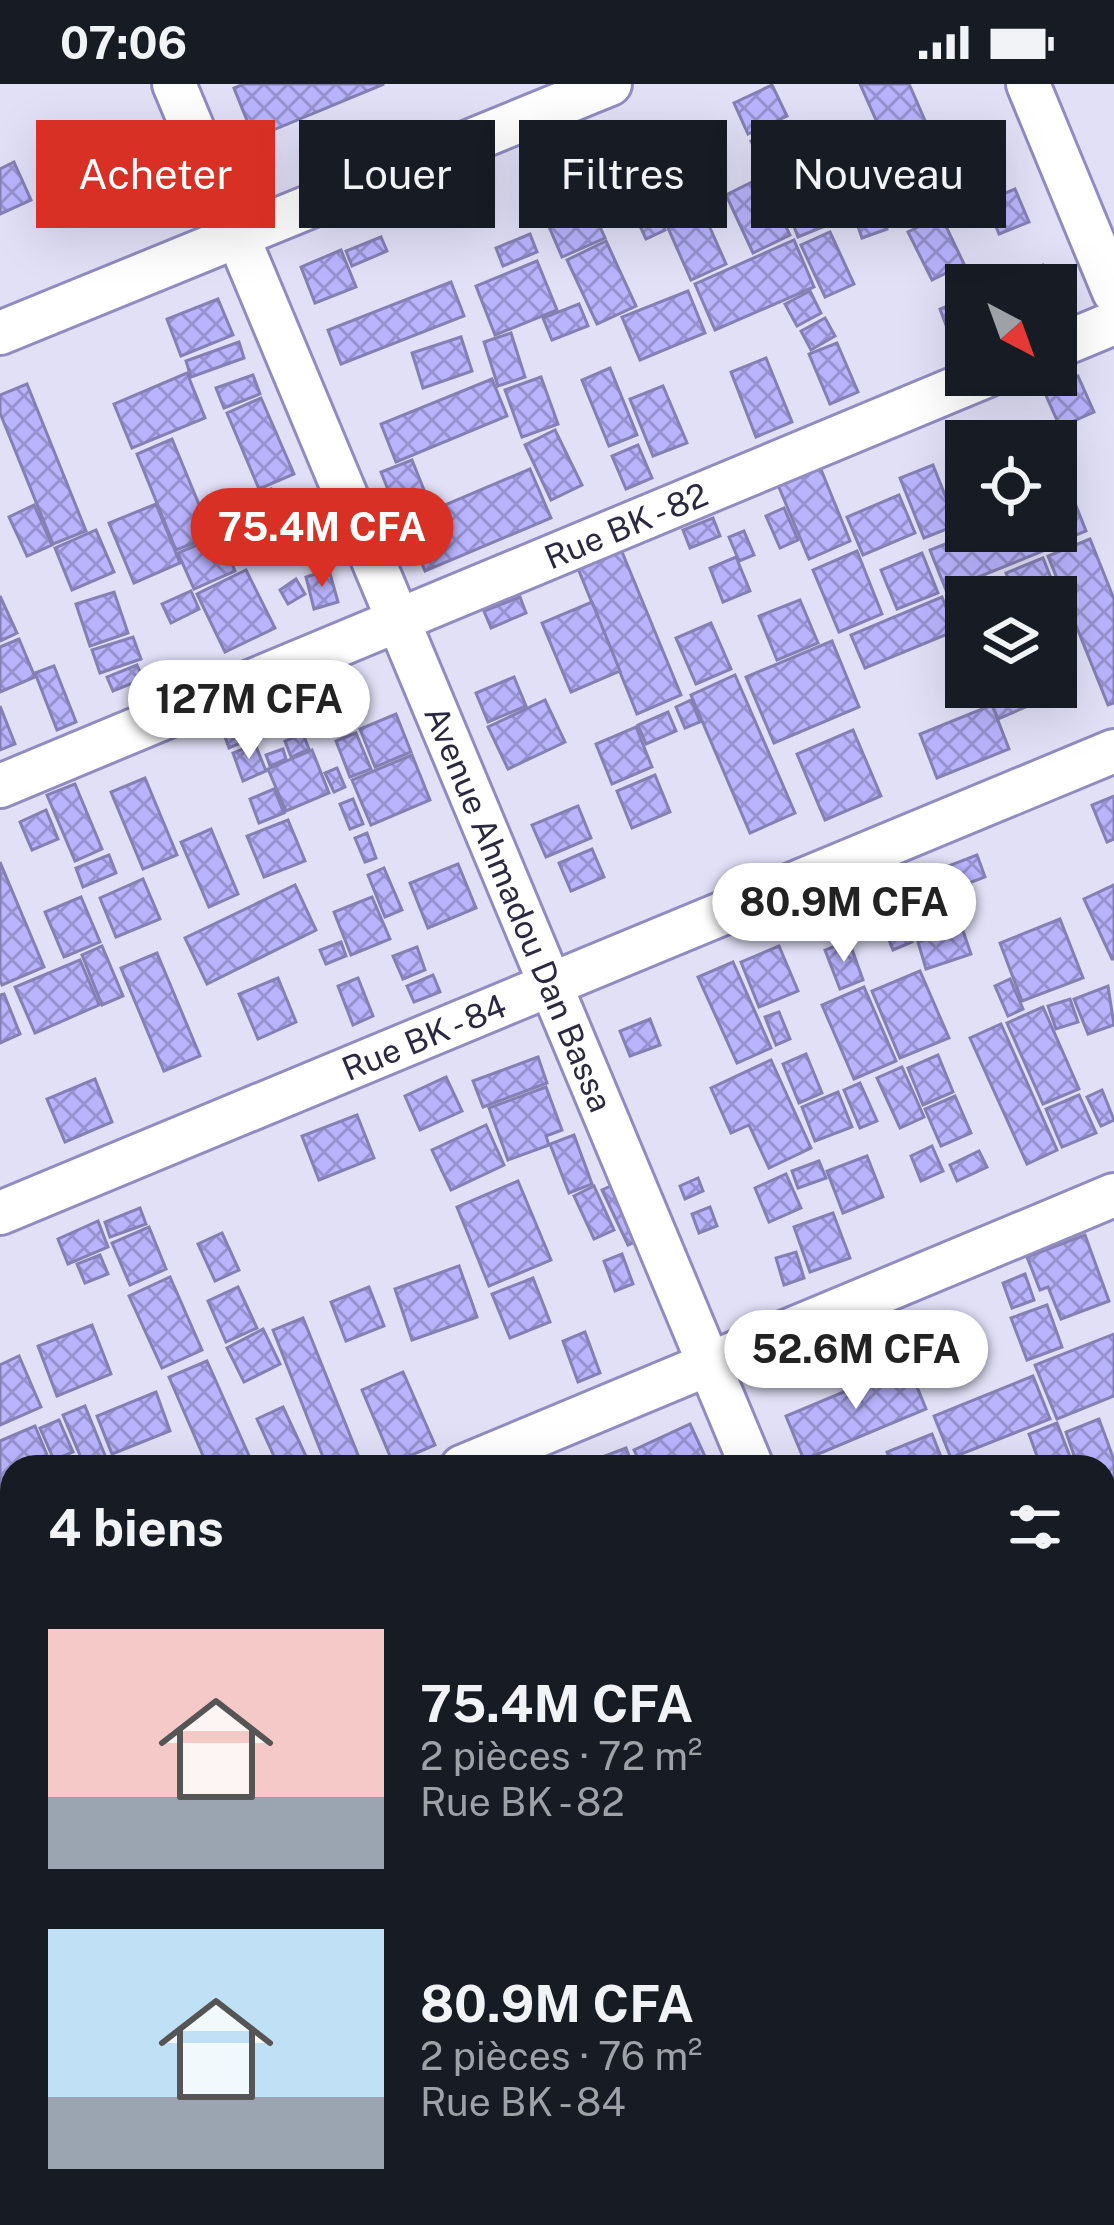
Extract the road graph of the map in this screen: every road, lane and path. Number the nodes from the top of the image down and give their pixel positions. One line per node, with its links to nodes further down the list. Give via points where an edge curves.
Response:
1 (174, 84): 4 (street, Avenue Ahmadou Dan Bassa)
2 (610, 84): 4 (street)
3 (1028, 84): 5 (street)
4 (238, 233): 7 (street); 10 (street, Avenue Ahmadou Dan Bassa)
5 (1114, 292)
6 (1114, 323): 8 (street)
7 (0, 333)
8 (1077, 338)
9 (945, 393): 10 (street, Rue BK - 82)
10 (398, 617): 12 (street, Rue BK - 82); 13 (street, Avenue Ahmadou Dan Bassa)
11 (1114, 751): 13 (street, Rue BK - 84)
12 (0, 786)
13 (548, 984): 15 (street, Rue BK - 84); 16 (street, Avenue Ahmadou Dan Bassa)
14 (1114, 1195): 16 (street)
15 (0, 1213)
16 (706, 1362): 17 (street); 18 (street, Avenue Ahmadou Dan Bassa)
17 (490, 1455)
18 (747, 1455)

